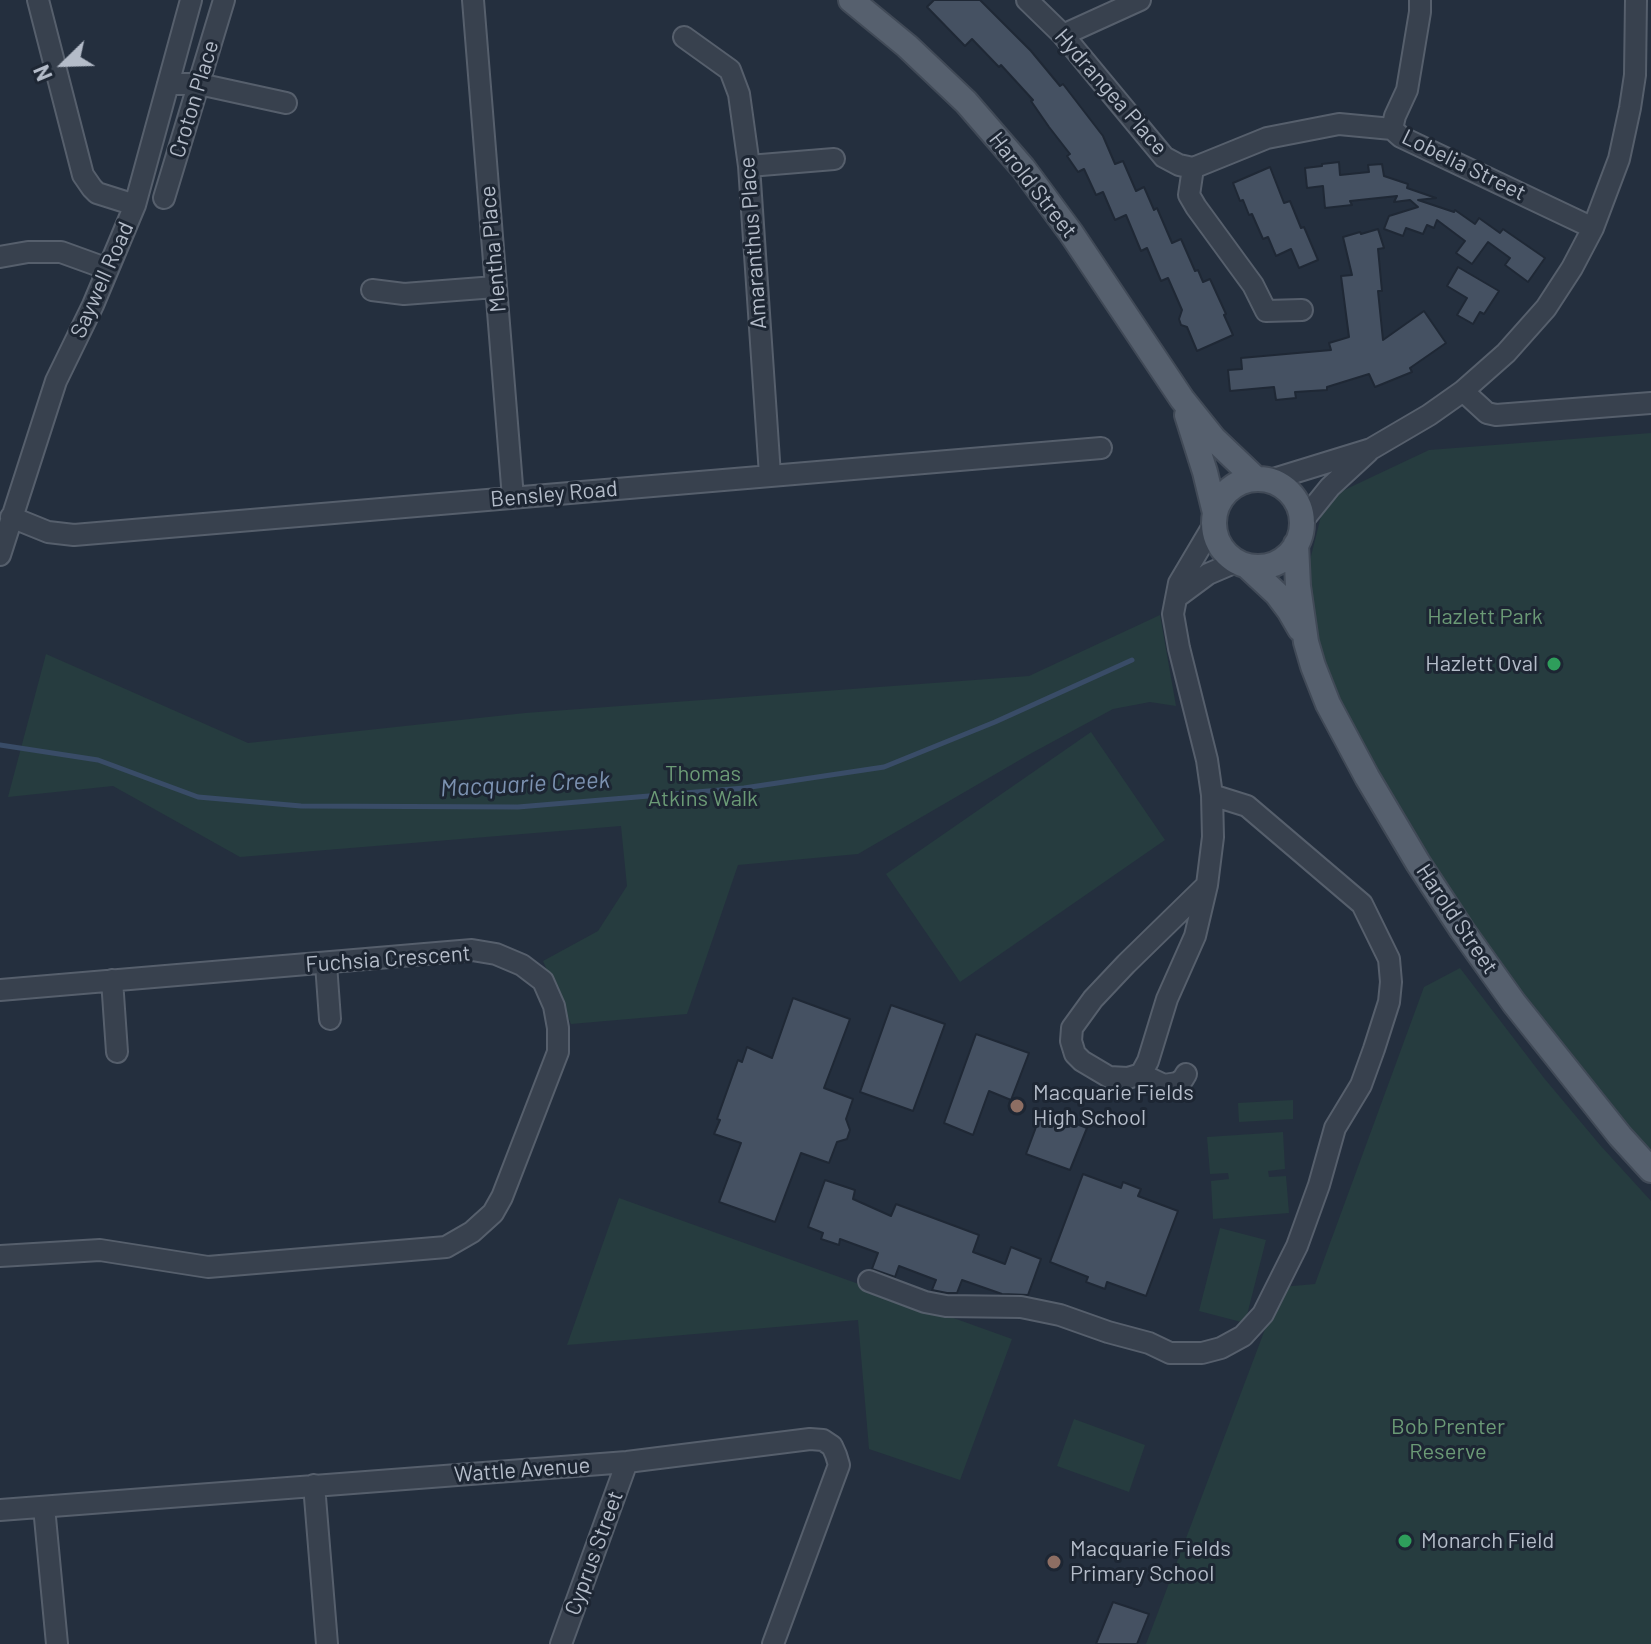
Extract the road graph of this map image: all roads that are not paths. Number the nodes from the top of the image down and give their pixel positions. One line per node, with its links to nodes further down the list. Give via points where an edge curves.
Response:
1 (38, 0): 20 (street, via 83,175 97,193)
2 (191, 0): 12 (street, Saywell Road)
3 (224, 0): 13 (street, Croton Place)
4 (473, 0): 24 (street, Mentha Place)
5 (851, 0): 28 (main road, Harold Street, via 966,102 1023,168)
6 (1027, 0): 10 (street, Hydrangea Place)
7 (1140, 0): 10 (street)
8 (1420, 0): 15 (street, via 1407,90)
9 (1636, 0): 21 (street, via 1630,108 1619,159)
10 (1063, 35): 18 (street, Hydrangea Place, via 1164,157)
11 (684, 37): 17 (street, Amaranthus Place, via 730,70 739,94)
12 (168, 84): 13 (street); 20 (street, Saywell Road)
13 (199, 84): 14 (street); 19 (street, Croton Place)
14 (286, 103)
15 (1392, 129): 18 (street, Lobelia Street, via 1339,124 1267,138); 21 (street, Lobelia Street)
16 (834, 159): 17 (street)
17 (749, 166): 32 (street, Amaranthus Place)
18 (1193, 168): 26 (street, Hydrangea Place, via 1189,195 1266,311)
19 (164, 198)
20 (135, 205): 23 (street, Saywell Road)
21 (1593, 228): 27 (street, via 1546,308)
22 (0, 257): 23 (street, via 61,252)
23 (108, 269): 35 (street, Saywell Road, via 56,381)
24 (495, 287): 25 (street, via 404,294); 34 (street, Mentha Place)
25 (372, 290)
26 (1302, 310)
27 (1463, 391): 29 (street, via 1496,415); 31 (street)
28 (1182, 399): 33 (main road, Harold Street, via 1214,439); 36 (main road, Harold Street)
29 (1651, 403)
30 (1101, 448): 32 (street, Bensley Road)
31 (1371, 449): 33 (street); 37 (street, via 1330,487)
32 (770, 475): 34 (street, Bensley Road)
33 (1261, 480): 36 (main road, via 1234,486 1219,502); 37 (main road, via 1276,484 1297,504)
34 (513, 498): 35 (street, Bensley Road, via 74,535 48,532)
35 (11, 517): 38 (street, Saywell Road)
36 (1214, 518): 39 (main road, via 1220,545); 40 (street, via 1179,583)
37 (1299, 533): 39 (main road, via 1281,560 1259,567); 41 (main road, Harold Street, via 1298,586)
38 (0, 555)
39 (1242, 564): 40 (street, via 1208,574); 41 (main road, Harold Street, via 1283,602)
40 (1177, 597): 42 (street, via 1173,614 1179,648)
41 (1306, 642): 51 (main road, Harold Street, via 1328,704 1367,777 1455,919 1533,1027)
42 (1212, 795): 43 (street); 53 (street, via 1247,806 1362,904 1389,959 1389,1002 1361,1085 1335,1128 1297,1246 1263,1314 1243,1336 1221,1348 1170,1353 1060,1315 1021,1307 946,1306)
43 (1207, 885): 49 (street, via 1195,936); 49 (street, via 1126,964 1072,1028 1071,1041 1082,1061 1109,1077)
44 (326, 964): 45 (street, Fuchsia Crescent); 47 (street); 52 (street, Fuchsia Crescent, via 472,950 522,965 543,981 554,1006 558,1052 502,1197 472,1232 446,1247 208,1267 100,1250)
45 (112, 980): 46 (street, Fuchsia Crescent); 48 (street)
46 (0, 990)
47 (330, 1019)
48 (117, 1052)
49 (1141, 1074): 50 (street, via 1164,1085 1177,1083)
50 (1186, 1074)
51 (1651, 1170)
52 (0, 1256)
53 (869, 1281)
54 (627, 1462): 55 (street, Wattle Avenue); 60 (street, Cyprus Street); 61 (street, Wattle Avenue, via 810,1439 832,1446 839,1465)
55 (314, 1485): 56 (street, Wattle Avenue); 59 (street)
56 (44, 1507): 57 (street, Wattle Avenue); 58 (street)
57 (0, 1510)
58 (57, 1644)
59 (327, 1644)
60 (561, 1644)
61 (773, 1644)

